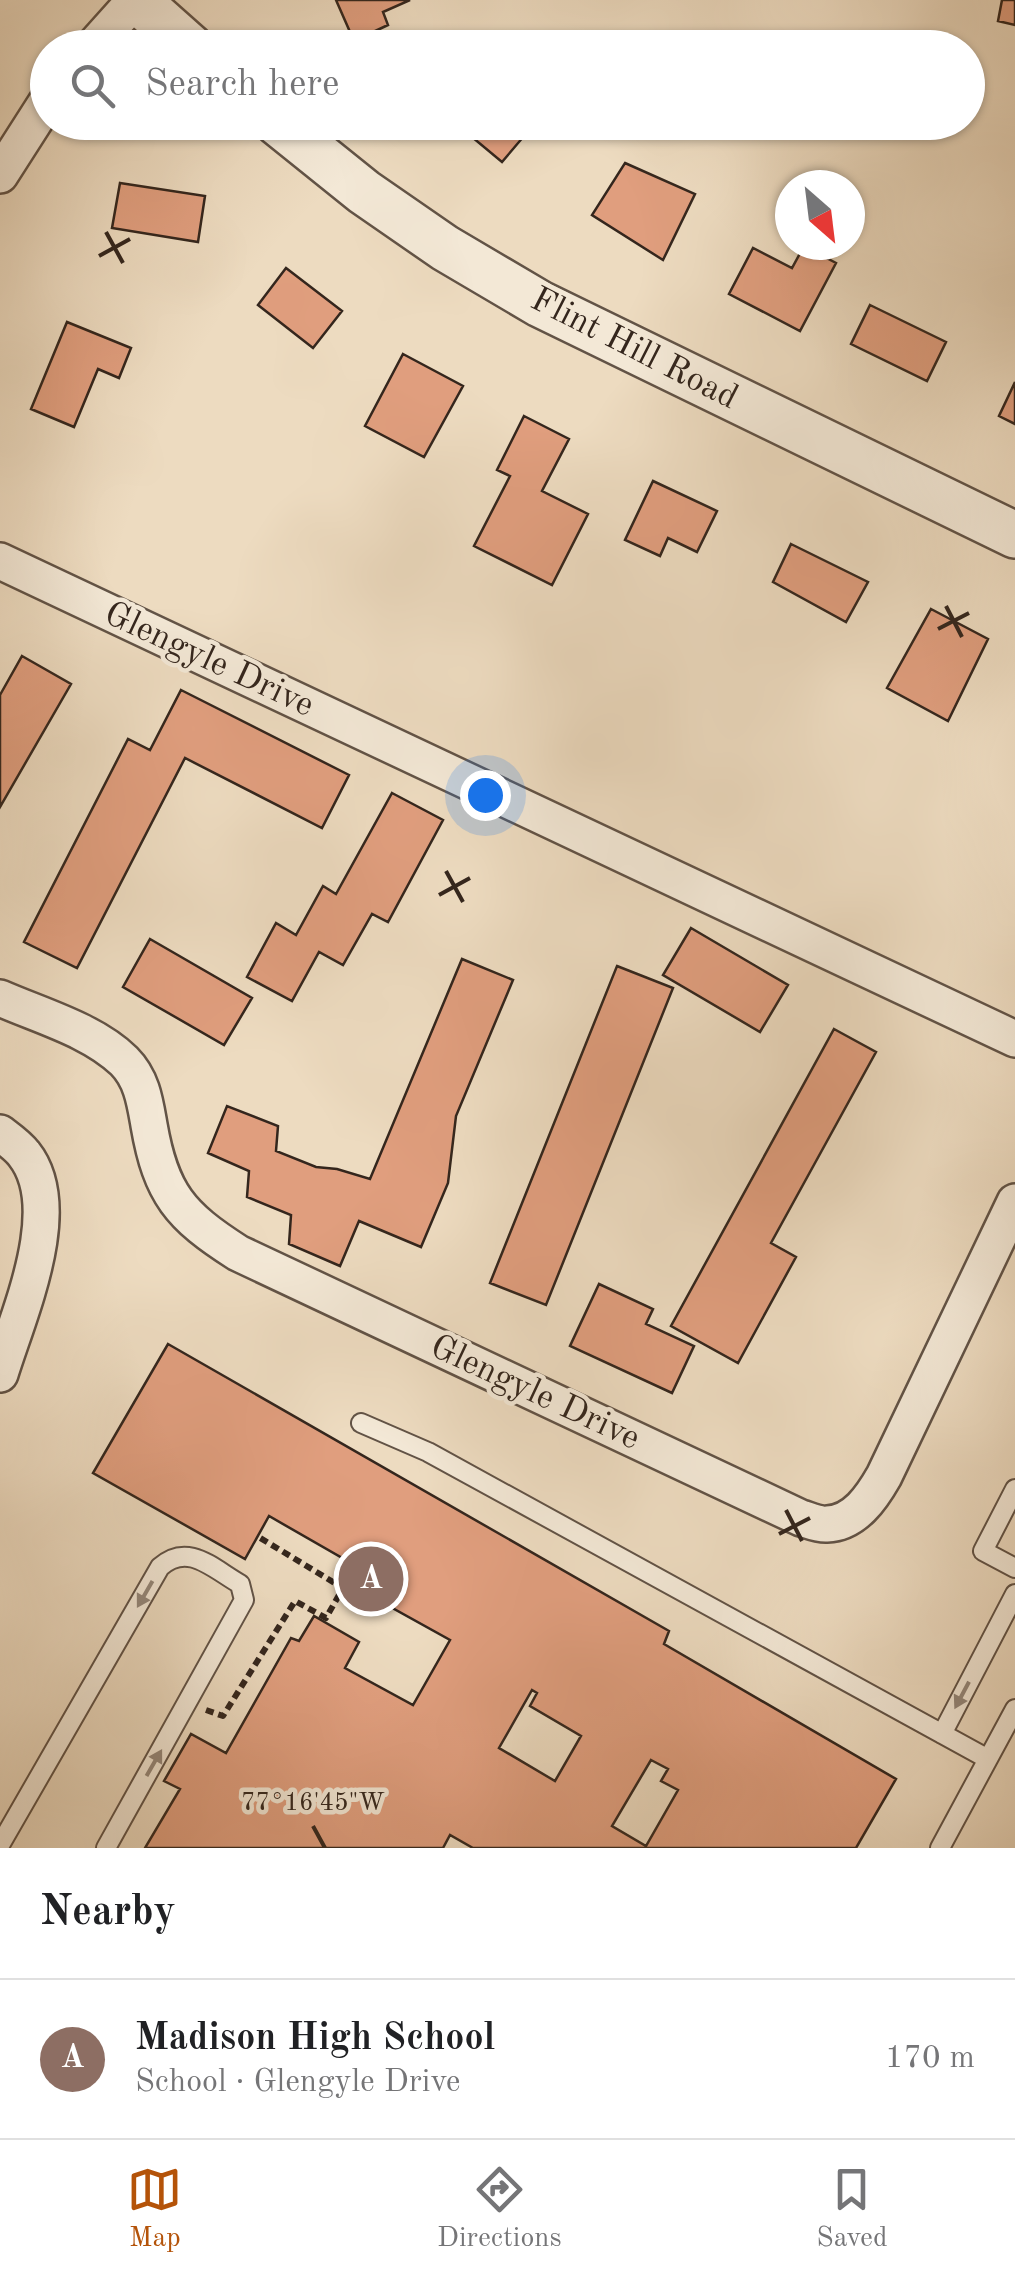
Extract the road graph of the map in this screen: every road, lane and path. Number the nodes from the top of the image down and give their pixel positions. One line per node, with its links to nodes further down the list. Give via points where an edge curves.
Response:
1 (136, 0): 2 (street); 3 (street)
2 (108, 30)
3 (170, 30)
4 (30, 128): 6 (street)
5 (299, 140): 7 (street, Flint Hill Road, via 445,248 540,304)
6 (0, 175)
7 (1015, 535)
8 (0, 561): 10 (street, Glengyle Drive)
9 (0, 998): 12 (street, Glengyle Drive, via 89,1036 126,1062 145,1094 160,1171 197,1227 238,1253 801,1518 826,1524 870,1501)
10 (1015, 1039)
11 (0, 1133): 13 (street, via 24,1153 36,1175 42,1234)
12 (1015, 1202)
13 (0, 1374)
14 (361, 1423): 21 (lane, via 428,1452)
15 (1015, 1489): 17 (lane, via 983,1551)
16 (257, 1536): 19 (path, via 343,1588 326,1618 296,1601 224,1716)
17 (1015, 1568)
18 (1015, 1594): 21 (lane, one-way to 21)
19 (202, 1709)
20 (1015, 1709): 22 (lane)
21 (942, 1734): 22 (lane)
22 (988, 1759): 25 (lane)
23 (0, 1845): 24 (lane, one-way to 23, via 244,1600 240,1584 189,1555 172,1556 160,1567)
24 (106, 1848)
25 (940, 1848)

